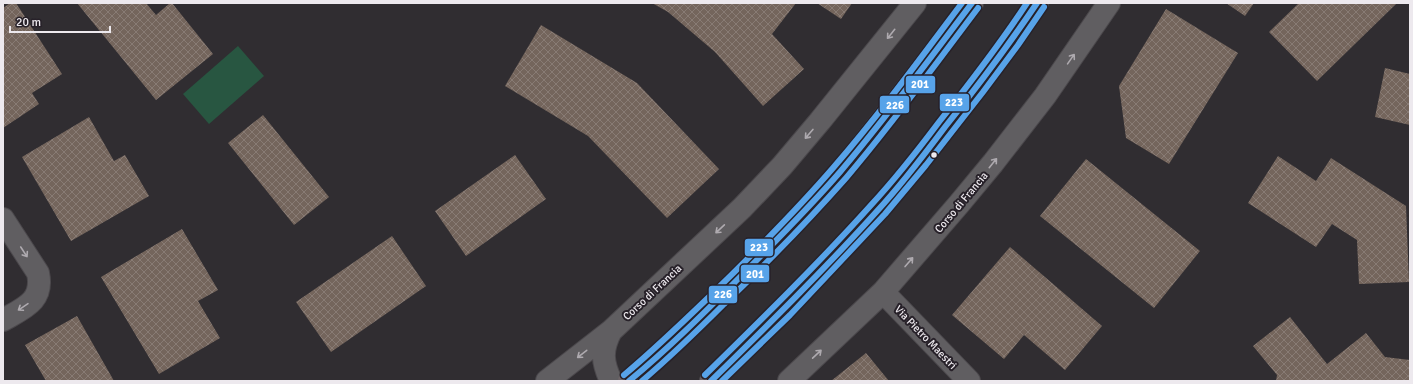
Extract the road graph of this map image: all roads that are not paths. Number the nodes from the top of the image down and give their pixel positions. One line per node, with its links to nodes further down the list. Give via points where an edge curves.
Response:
1 (915, 3): 8 (street, Corso di Francia, one-way to 8, via 782,166 742,208)
2 (972, 3): 11 (main road, via 882,120 823,191 702,315)
3 (1037, 3): 12 (main road, via 976,87 879,209 834,258)
4 (1109, 3): 6 (street, Corso di Francia, one-way to 4, via 993,163)
5 (3, 219): 7 (street, one-way to 7, via 38,273 40,283 39,291 33,300)
6 (883, 292): 13 (street, Corso di Francia, one-way to 6); 14 (street, Via Pietro Maestri)
7 (3, 320)
8 (611, 331): 9 (street, Corso di Francia, one-way to 9); 10 (street, Corso di Francia, via 605,345 604,357 604,365)
9 (547, 381)
10 (611, 381)
11 (630, 381)
12 (711, 381)
13 (789, 381)
14 (969, 381)

